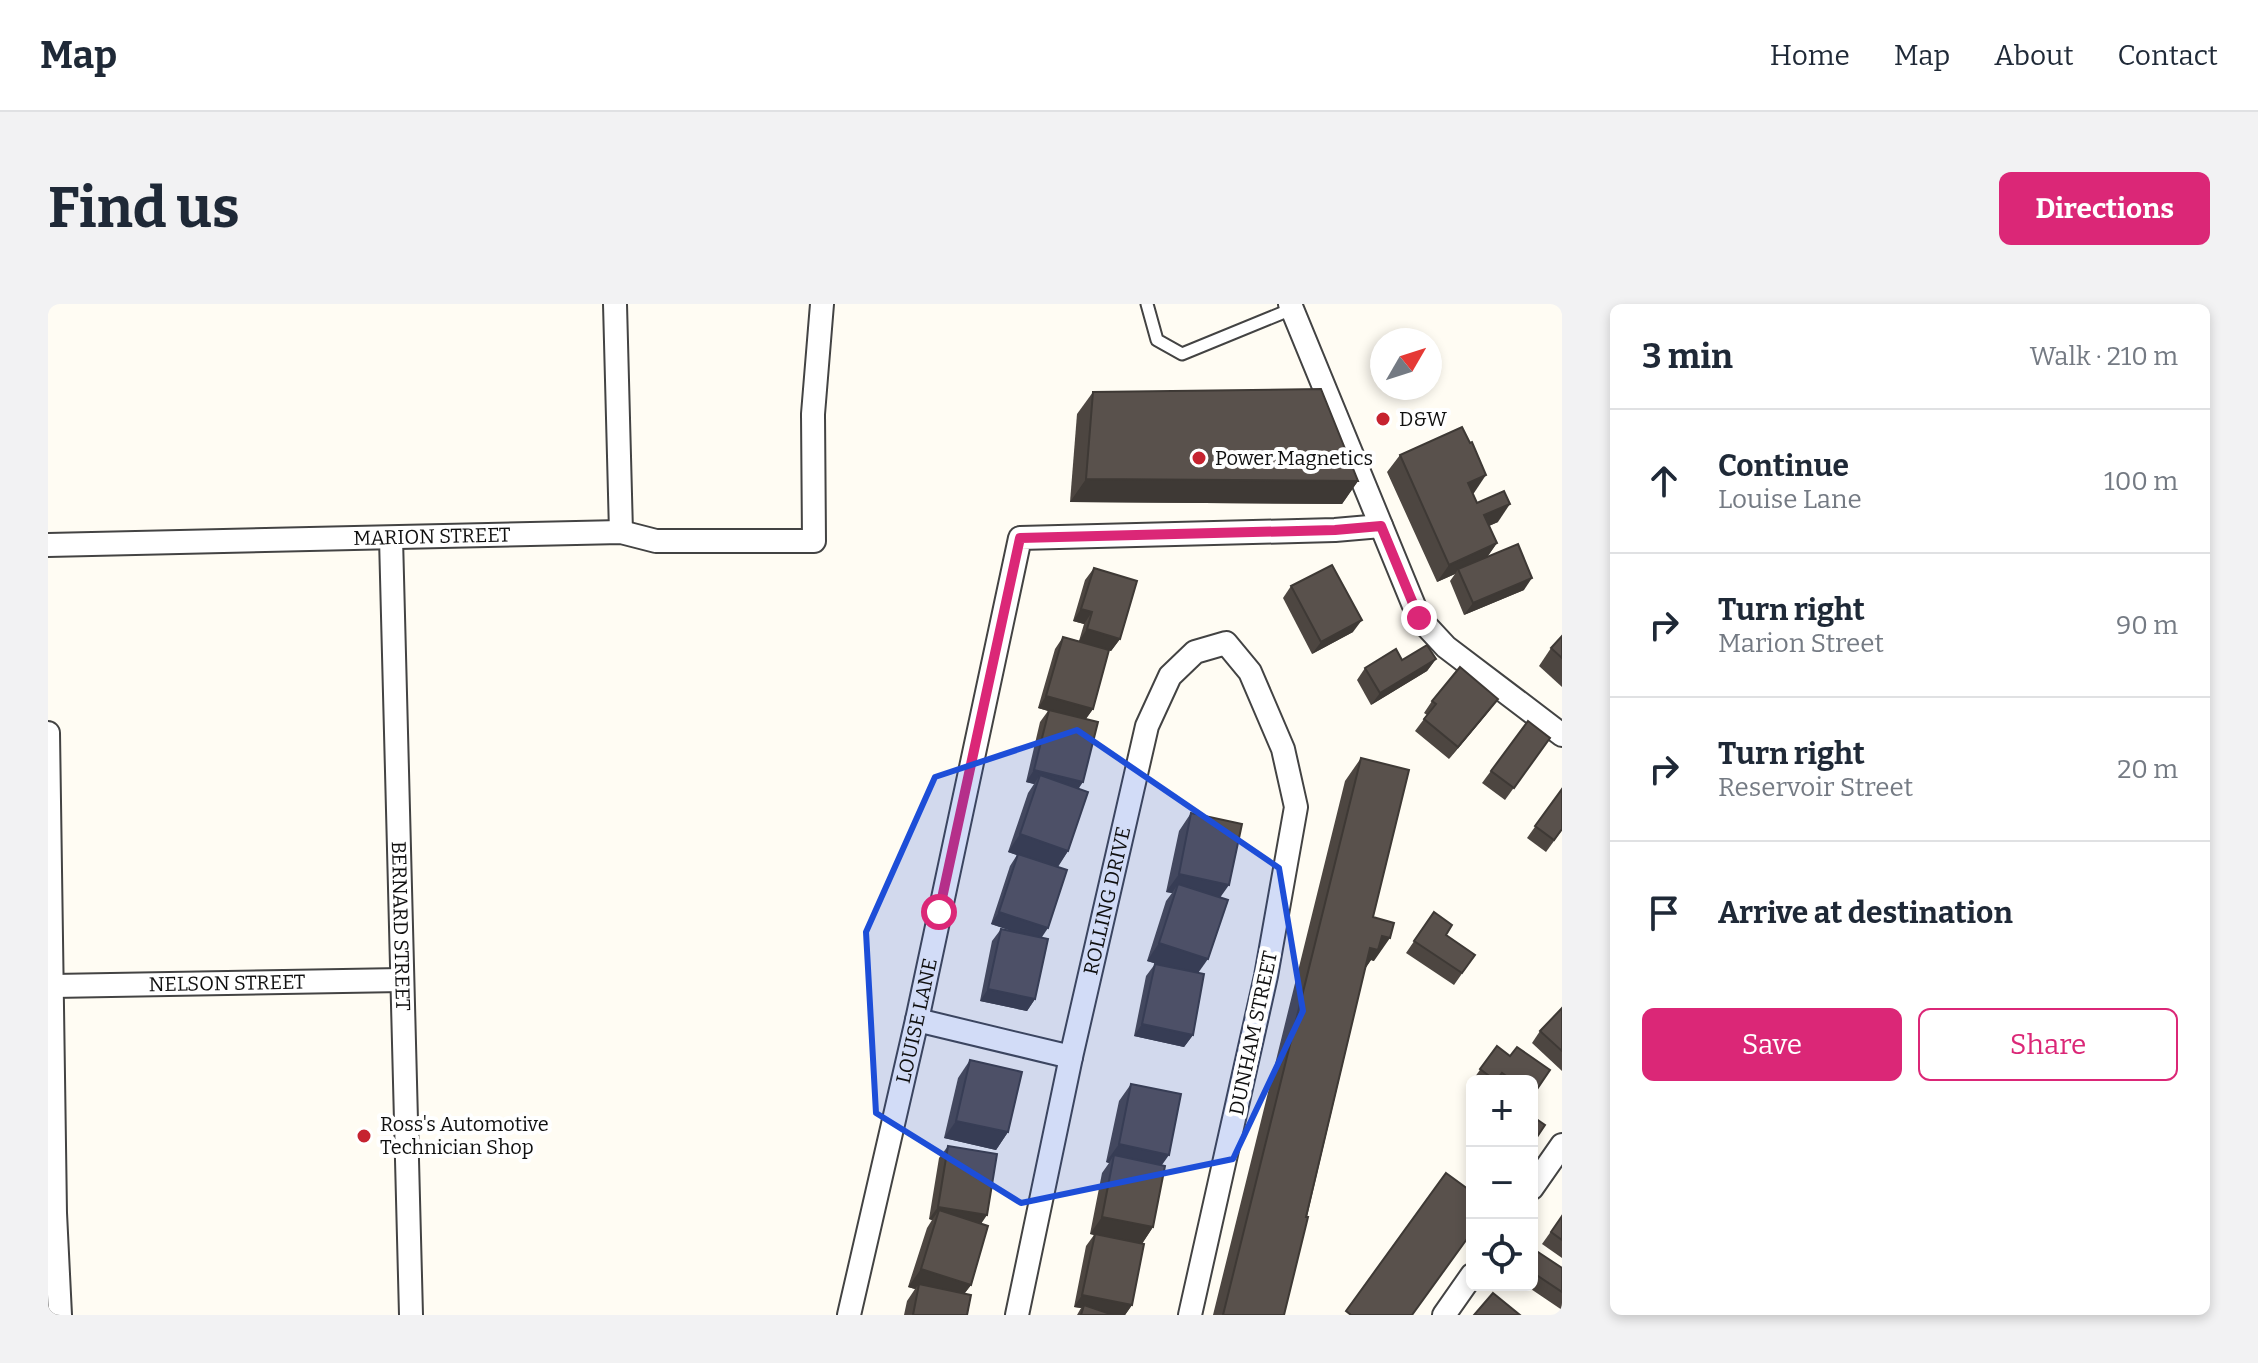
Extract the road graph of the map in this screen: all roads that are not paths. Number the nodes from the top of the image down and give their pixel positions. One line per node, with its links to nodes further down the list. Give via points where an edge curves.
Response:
1 (615, 304): 6 (street)
2 (822, 304): 6 (street, MARION STREET, via 813,414 814,541 656,541)
3 (1147, 304): 4 (lane, via 1157,340 1182,354)
4 (1291, 306): 5 (street)
5 (1381, 526): 10 (street, via 1428,630); 14 (street, LOUISE LANE, via 1020,538)
6 (621, 532): 7 (street, MARION STREET)
7 (391, 538): 8 (street, MARION STREET); 12 (street, BERNARD STREET)
8 (48, 545)
9 (48, 733): 13 (street)
10 (1562, 735)
11 (1283, 749): 15 (street, ROLLING DRIVE, via 1250,672 1226,643 1195,652 1170,676 1147,726); 23 (street, DUNHAM STREET, via 1296,807 1266,976)
12 (402, 980): 13 (street, NELSON STREET); 20 (street, BERNARD STREET)
13 (53, 986): 19 (street)
14 (917, 1020): 15 (street); 21 (street, LOUISE LANE)
15 (1071, 1057): 22 (street, ROLLING DRIVE)
16 (1562, 1145): 17 (street)
17 (1538, 1179)
18 (1466, 1284): 24 (street)
19 (60, 1315)
20 (411, 1315)
21 (849, 1315)
22 (1017, 1315)
23 (1190, 1315)
24 (1444, 1315)

